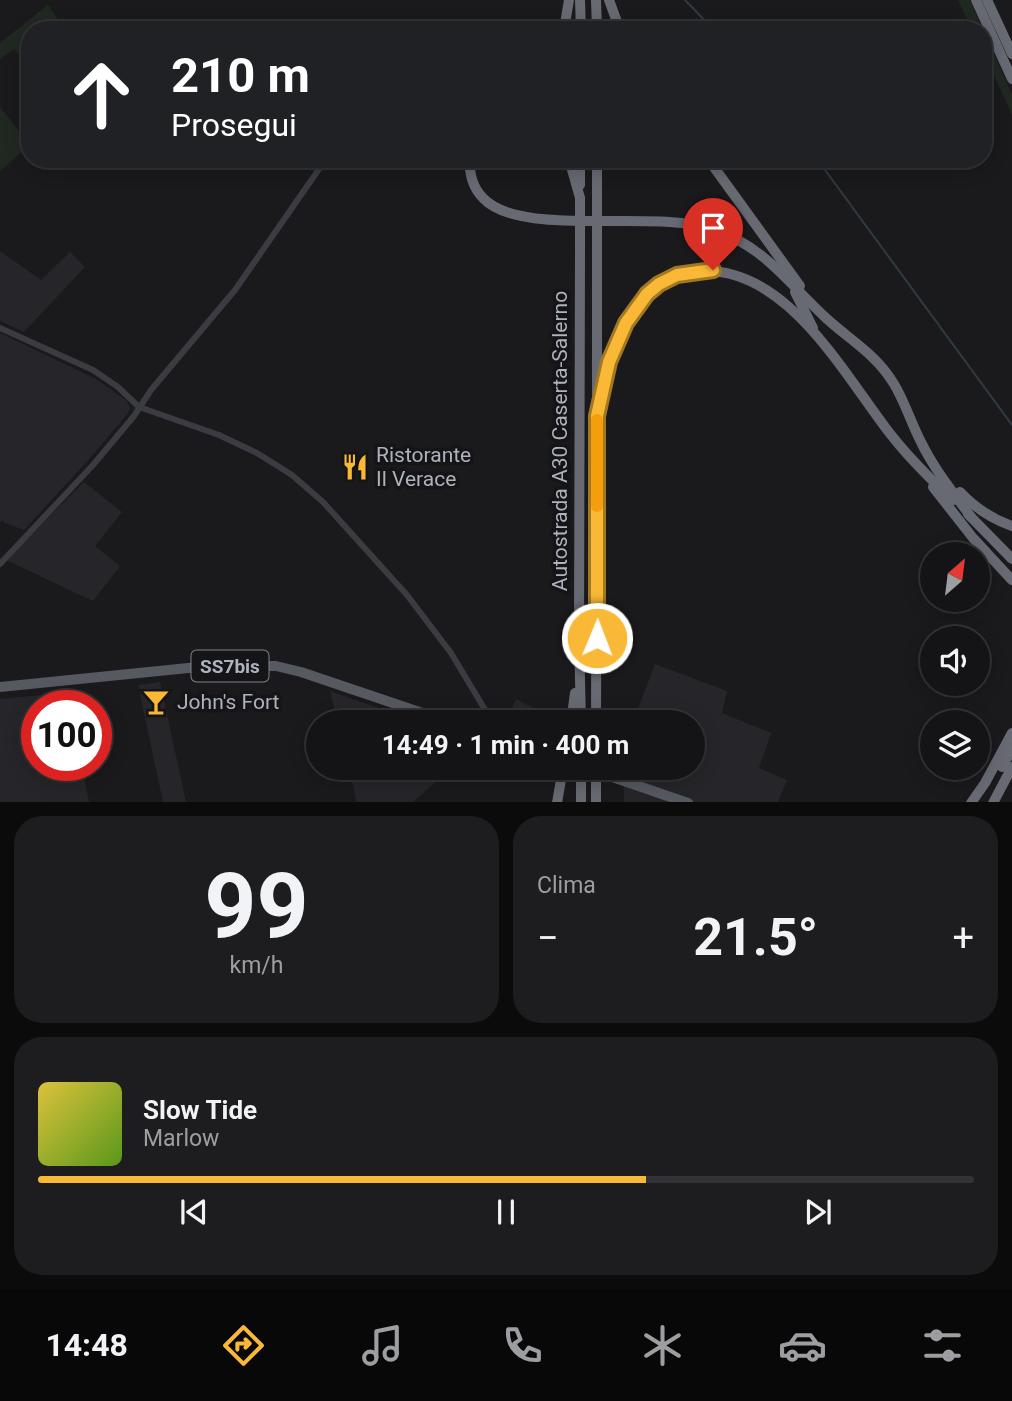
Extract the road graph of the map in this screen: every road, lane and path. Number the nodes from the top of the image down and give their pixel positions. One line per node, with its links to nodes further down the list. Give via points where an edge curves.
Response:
1 (569, 0): 7 (highway)
2 (580, 0): 8 (highway)
3 (596, 0): 9 (highway)
4 (609, 0): 10 (highway)
5 (976, 0): 11 (highway)
6 (987, 0): 13 (highway)
7 (566, 21)
8 (581, 21)
9 (597, 21)
10 (617, 21)
11 (986, 21)
12 (992, 35): 14 (highway)
13 (1012, 54)
14 (1012, 79)
15 (320, 168): 26 (street, via 234,290)
16 (471, 168): 22 (highway, via 475,188 502,211 563,221 690,222 749,246)
17 (572, 168): 21 (highway)
18 (580, 168): 21 (highway, Autostrada A30 Caserta-Salerno)
19 (597, 168): 27 (highway, Autostrada A30 Caserta-Salerno, bridge)
20 (714, 168): 23 (highway)
21 (580, 198): 35 (highway, Autostrada A30 Caserta-Salerno, bridge)
22 (788, 279): 23 (highway); 25 (highway)
23 (811, 303): 28 (highway, via 883,367)
24 (0, 328): 26 (street, via 93,370)
25 (817, 337): 27 (highway, via 768,290 737,275 713,270 677,275 647,294 626,323 609,362); 29 (highway)
26 (139, 407): 33 (street, via 93,465); 38 (street, via 257,453 323,502 407,595)
27 (597, 416): 41 (highway, Autostrada A30 Caserta-Salerno)
28 (934, 465): 30 (highway); 31 (highway, via 981,511)
29 (923, 473): 30 (highway); 34 (highway)
30 (971, 517): 32 (highway)
31 (1012, 526)
32 (1012, 559)
33 (0, 564)
34 (1012, 580)
35 (579, 659): 39 (highway); 40 (highway, Autostrada A30 Caserta-Salerno)
36 (0, 687): 37 (main road, SS7bis, via 208,666 276,666)
37 (414, 710)
38 (485, 710)
39 (573, 710)
40 (581, 710)
41 (596, 710)
42 (1012, 733): 49 (highway)
43 (1012, 749): 56 (highway)
44 (1012, 767): 57 (highway)
45 (561, 780): 50 (highway)
46 (581, 780): 51 (highway)
47 (596, 780): 52 (highway, bridge)
48 (621, 780): 53 (main road)
49 (985, 783): 54 (highway); 55 (highway)
50 (557, 802)
51 (580, 802)
52 (596, 802)
53 (685, 802)
54 (972, 802)
55 (979, 802)
56 (980, 802)
57 (994, 802)

